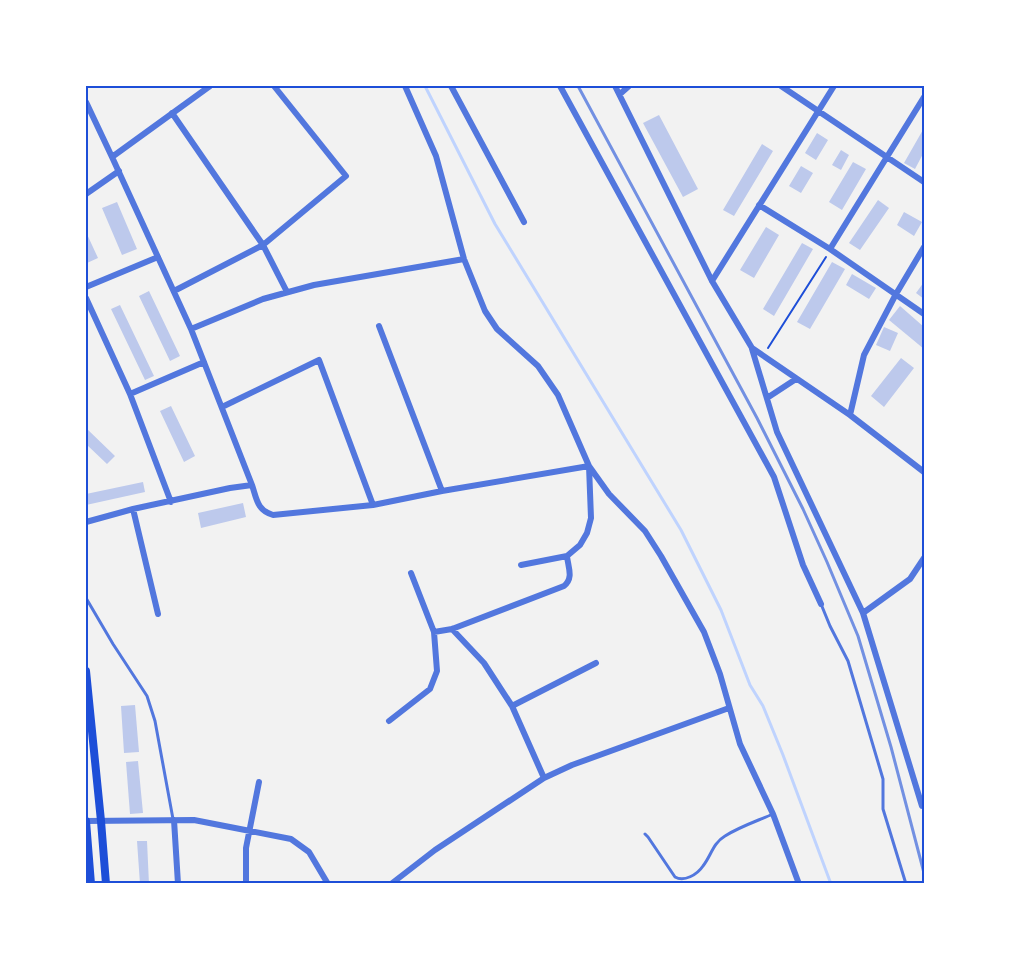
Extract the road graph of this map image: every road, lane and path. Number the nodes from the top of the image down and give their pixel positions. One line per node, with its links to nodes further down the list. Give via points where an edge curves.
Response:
1 (210, 86): 14 (street)
2 (274, 86): 22 (street, via 346,176)
3 (405, 86): 26 (street, via 436,156)
4 (451, 86): 21 (street)
5 (560, 86): 57 (street, via 774,477 803,565)
6 (615, 86): 10 (street)
7 (629, 86): 10 (street)
8 (781, 86): 13 (street)
9 (834, 86): 13 (street)
10 (620, 94): 27 (street)
11 (924, 97): 16 (street)
12 (86, 102): 15 (street)
13 (818, 111): 16 (street); 20 (street)
14 (172, 113): 15 (street); 22 (street)
15 (112, 156): 17 (street)
16 (888, 158): 18 (street); 24 (street)
17 (119, 171): 19 (street); 25 (street)
18 (924, 182)
19 (86, 194)
20 (759, 205): 24 (street); 27 (street)
21 (524, 222)
22 (262, 245): 29 (street); 30 (street)
23 (924, 247): 31 (street)
24 (830, 249): 31 (street); 37 (path)
25 (158, 257): 28 (street); 29 (street)
26 (464, 259): 30 (street); 44 (street, via 485,311 497,329 538,366 558,395)
27 (712, 280): 36 (street)
28 (86, 287)
29 (174, 291): 35 (street)
30 (287, 292): 35 (street)
31 (896, 294): 33 (street); 43 (street, via 864,355)
32 (86, 298): 40 (street)
33 (924, 314)
34 (379, 326): 47 (street)
35 (191, 329): 38 (street)
36 (752, 348): 37 (street); 41 (street)
37 (763, 356): 39 (street)
38 (204, 362): 40 (street); 42 (street)
39 (796, 379): 41 (street); 43 (street)
40 (130, 394): 48 (street)
41 (767, 398): 58 (street, via 777,432)
42 (222, 407): 46 (street); 49 (street, via 319,360)
43 (850, 415): 45 (street)
44 (589, 466): 47 (street); 52 (street, via 591,518 580,545); 65 (street, via 609,494 645,531 661,556 704,632)
45 (924, 472)
46 (252, 485): 48 (street); 49 (street, via 258,505 273,515)
47 (442, 491): 49 (street)
48 (171, 502): 50 (street)
49 (373, 505)
50 (133, 509): 51 (street); 59 (street)
51 (86, 522)
52 (567, 556): 54 (street); 60 (street, via 570,577 564,586)
53 (924, 558): 58 (street, via 910,579)
54 (521, 565)
55 (411, 573): 61 (street)
56 (86, 598): 71 (lane, via 147,696)
57 (821, 604): 83 (lane, via 848,661 883,779 883,809)
58 (863, 613): 69 (street)
59 (158, 614)
60 (452, 628): 61 (street); 64 (street, via 484,663)
61 (434, 632): 66 (street, via 437,671 430,689)
62 (596, 663): 64 (street)
63 (86, 671): 73 (main road)
64 (512, 706): 67 (street)
65 (729, 708): 67 (street); 70 (street, via 740,744)
66 (389, 721)
67 (544, 778): 81 (street, via 435,850)
68 (259, 782): 74 (street)
69 (923, 806)
70 (773, 814): 75 (lane, via 723,836 703,867 686,879 675,877); 82 (street)
71 (174, 820): 73 (street); 74 (street); 78 (street)
72 (86, 821): 73 (street); 76 (main road)
73 (101, 821): 77 (main road)
74 (249, 831): 79 (street); 80 (street, via 291,839 309,852)
75 (645, 834)
76 (91, 884)
77 (106, 884)
78 (178, 884)
79 (246, 884)
80 (328, 884)
81 (392, 884)
82 (799, 884)
83 (906, 884)

